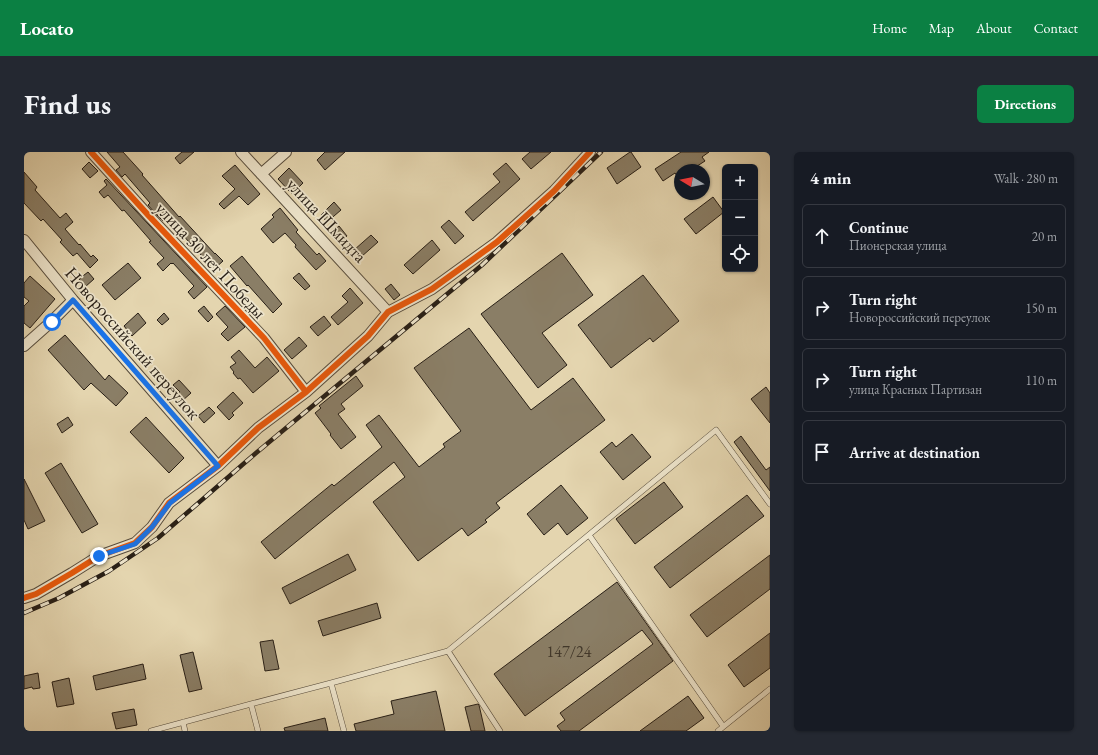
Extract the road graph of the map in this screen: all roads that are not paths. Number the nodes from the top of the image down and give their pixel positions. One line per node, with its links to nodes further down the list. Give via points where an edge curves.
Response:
1 (91, 152): 10 (street, улица 30 лет Победы, via 264,338)
2 (241, 152): 5 (street, улица Шмидта)
3 (286, 152): 5 (street)
4 (590, 152): 8 (street, via 554,191 497,242 432,289)
5 (261, 174): 8 (street, улица Шмидта)
6 (24, 240): 7 (street, Новороссийский переулок)
7 (73, 300): 9 (street); 11 (street, Новороссийский переулок)
8 (388, 312): 10 (street, via 368,336)
9 (24, 346)
10 (306, 392): 11 (street, via 258,428)
11 (218, 466): 14 (street, via 170,503 135,544 99,556 36,594)
12 (770, 504): 13 (lane, via 716,430)
13 (589, 535): 15 (lane); 20 (lane)
14 (24, 598)
15 (448, 651): 16 (lane); 25 (lane)
16 (331, 683): 18 (lane); 24 (lane)
17 (770, 689): 20 (lane)
18 (251, 704): 19 (lane); 23 (lane)
19 (183, 722): 21 (lane); 22 (lane)
20 (724, 726): 26 (lane)
21 (151, 731)
22 (185, 731)
23 (258, 731)
24 (344, 731)
25 (500, 731)
26 (718, 731)

